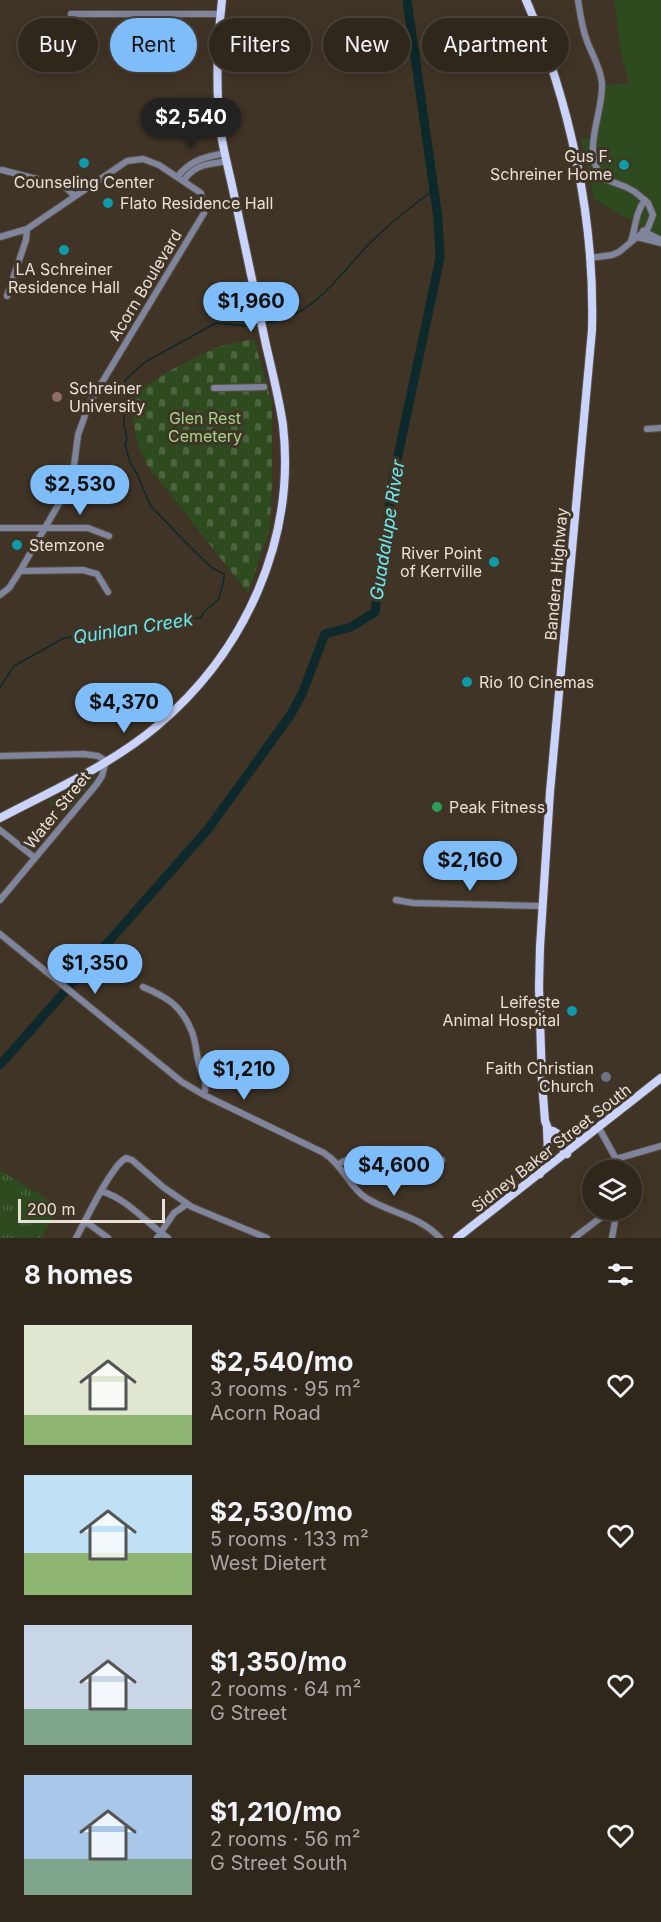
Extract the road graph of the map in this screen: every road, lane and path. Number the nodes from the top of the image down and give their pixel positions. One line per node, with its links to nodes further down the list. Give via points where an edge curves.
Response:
1 (222, 0): 5 (main road)
2 (526, 0): 16 (main road, Bandera Highway, via 564,108 584,204)
3 (578, 0): 10 (street, via 586,39 601,73 602,94 592,148 595,166 602,178)
4 (71, 14): 5 (street)
5 (220, 14): 6 (main road, via 217,87)
6 (226, 157): 8 (street, via 195,160 185,167); 29 (main road, via 283,426 279,520 260,587 228,648 193,692 155,728)
7 (2, 170): 9 (street, via 64,186)
8 (180, 179): 9 (street, Acorn Boulevard, via 143,159 127,161); 23 (street, Acorn Boulevard, via 201,193 204,213 89,404 78,435 72,481)
9 (75, 196): 11 (street, Acorn Boulevard)
10 (645, 200): 12 (street, via 653,215); 13 (street, via 637,213)
11 (27, 229): 14 (street, Acorn Boulevard); 17 (street)
12 (644, 232): 13 (street); 15 (street)
13 (634, 236): 15 (street); 16 (street, via 612,255)
14 (0, 237)
15 (661, 242)
16 (590, 258): 35 (main road, Bandera Highway, via 592,330)
17 (7, 296)
18 (264, 387): 19 (street)
19 (214, 388)
20 (661, 428): 21 (street)
21 (647, 429)
22 (0, 528): 23 (street)
23 (45, 528): 24 (street, via 88,528); 25 (street, Acorn Boulevard)
24 (109, 536)
25 (20, 571): 26 (street, via 83,570 97,574); 27 (street, Acorn Boulevard)
26 (108, 591)
27 (0, 595)
28 (0, 756): 29 (street, via 84,754)
29 (106, 761): 30 (main road); 32 (street, Water Street, via 96,786)
30 (0, 818)
31 (0, 830): 32 (street)
32 (35, 858): 33 (street, Water Street)
33 (0, 900)
34 (396, 900): 35 (street)
35 (542, 906): 40 (main road, Bandera Highway, via 539,987)
36 (0, 934): 39 (street, via 182,1082)
37 (142, 987): 39 (street, via 174,1003 190,1027 206,1081)
38 (661, 1078): 41 (main road, Sidney Baker Street South)
39 (204, 1095): 47 (street, via 324,1153)
40 (547, 1126): 42 (main road, via 568,1140); 44 (main road, Bandera Highway); 48 (main road, via 548,1155)
41 (599, 1128): 42 (main road, Sidney Baker Street South); 45 (street)
42 (585, 1139): 44 (main road, Sidney Baker Street South)
43 (661, 1146): 45 (street)
44 (567, 1154): 48 (main road, Sidney Baker Street South)
45 (616, 1159)
46 (442, 1160): 47 (street, via 347,1160)
47 (338, 1164): 59 (street, via 364,1196 426,1225)
48 (539, 1175): 60 (main road, Sidney Baker Street South)
49 (102, 1191): 50 (street, via 124,1158 132,1160); 53 (street); 54 (street, via 125,1203)
50 (187, 1204): 54 (street, via 174,1213); 58 (street)
51 (598, 1220): 61 (street)
52 (615, 1220): 62 (street)
53 (85, 1221): 55 (street); 56 (street)
54 (159, 1235): 57 (street)
55 (76, 1238)
56 (108, 1238)
57 (168, 1238)
58 (267, 1238)
59 (440, 1238)
60 (457, 1238)
61 (574, 1238)
62 (612, 1238)

